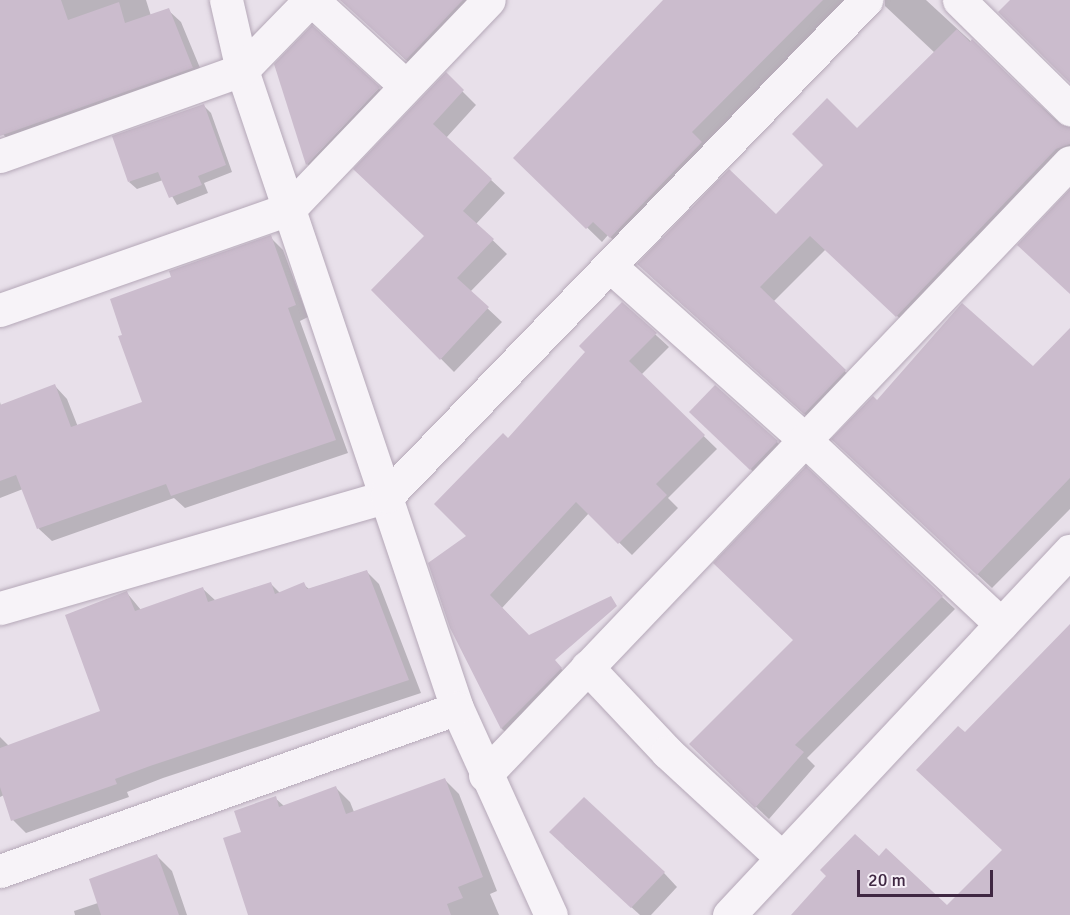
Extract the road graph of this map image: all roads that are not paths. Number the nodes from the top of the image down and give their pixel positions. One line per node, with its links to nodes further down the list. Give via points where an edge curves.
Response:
1 (226, 0): 6 (street)
2 (311, 0): 6 (street); 7 (street)
3 (489, 0): 7 (street)
4 (866, 0): 12 (street)
5 (959, 0): 8 (street)
6 (242, 70): 9 (street); 11 (street)
7 (406, 86): 11 (street)
8 (1070, 109)
9 (0, 156)
10 (1070, 162): 14 (street)
11 (289, 208): 13 (street); 15 (street)
12 (610, 266): 14 (street); 15 (street)
13 (0, 310)
14 (805, 440): 18 (street); 19 (street)
15 (387, 496): 17 (street); 20 (street)
16 (1070, 551): 18 (street)
17 (0, 608)
18 (1001, 624): 22 (street)
19 (587, 667): 21 (street); 22 (street, via 667,752)
20 (456, 708): 21 (street); 23 (street)
21 (484, 775): 24 (street)
22 (782, 858): 25 (street)
23 (0, 871)
24 (551, 915)
25 (729, 915)

